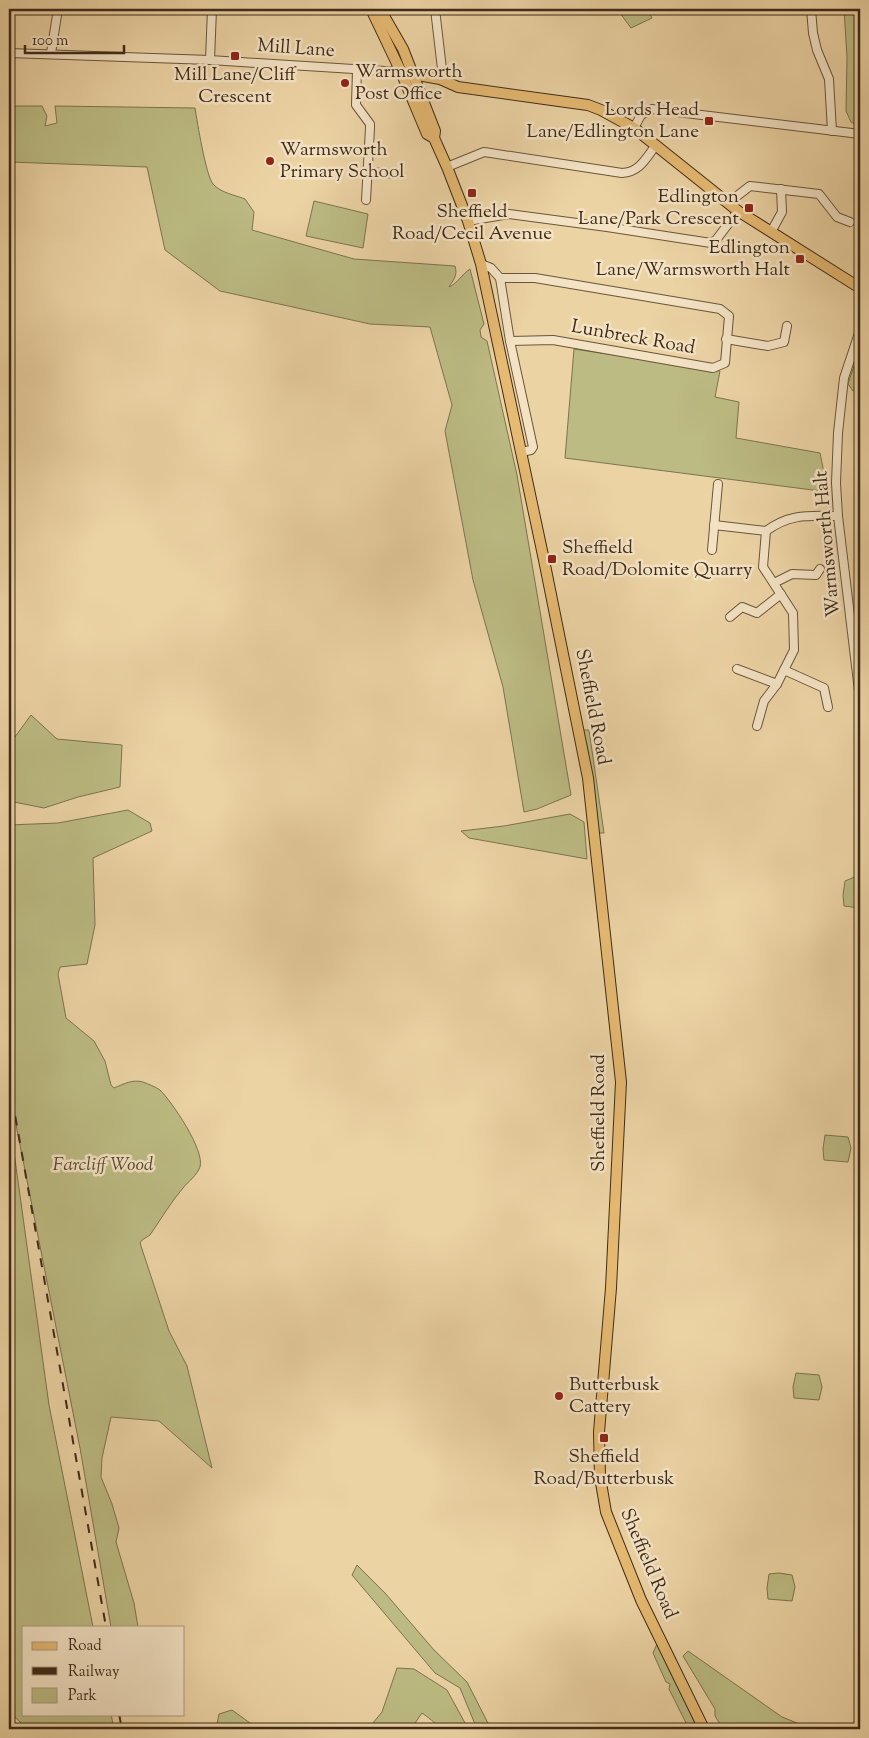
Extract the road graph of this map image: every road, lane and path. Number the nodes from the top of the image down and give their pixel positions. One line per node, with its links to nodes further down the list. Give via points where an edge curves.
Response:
1 (58, 9): 8 (street)
2 (212, 9): 9 (street)
3 (371, 9): 11 (main road, Sheffield Road)
4 (380, 9): 12 (main road, Sheffield Road)
5 (435, 9): 13 (street)
6 (811, 9): 15 (street, via 817,50 829,79)
7 (9, 53): 8 (street, Mill Lane)
8 (51, 53): 9 (street, Mill Lane)
9 (210, 60): 10 (street, Mill Lane)
10 (357, 70): 11 (street, Mill Lane); 20 (street, via 356,105 370,124)
11 (402, 72): 12 (main road); 17 (main road, Sheffield Road, via 427,134)
12 (414, 73): 13 (main road); 17 (main road, Sheffield Road, via 435,132)
13 (440, 79): 14 (main road, via 458,87 588,106)
14 (634, 128): 15 (street, via 641,115 652,109); 18 (main road)
15 (832, 131): 16 (street)
16 (860, 134)
17 (434, 138): 19 (main road, Sheffield Road)
18 (656, 145): 19 (street, via 630,173 484,152); 24 (main road)
19 (447, 167): 26 (main road, Sheffield Road)
20 (367, 172): 21 (street); 23 (street)
21 (400, 174)
22 (782, 189): 24 (street, via 750,186); 27 (street, via 819,194 837,217); 28 (street, via 782,212)
23 (366, 200)
24 (728, 203): 25 (main road)
25 (738, 211): 26 (street, via 711,243 509,214); 28 (main road)
26 (468, 221): 29 (main road, Sheffield Road)
27 (850, 222)
28 (771, 232): 31 (main road)
29 (481, 264): 30 (street, via 491,268); 36 (main road, Sheffield Road)
30 (500, 278): 34 (street, via 534,278 720,309 729,316); 35 (street)
31 (860, 288)
32 (787, 326): 34 (street, via 784,342 768,346)
33 (860, 330): 38 (street, Warmsworth Halt, via 844,378 836,483)
34 (726, 339): 35 (street, Lunbreck Road, via 725,363 713,368 553,340)
35 (510, 342): 36 (street, via 533,447)
36 (521, 452): 52 (main road, Sheffield Road, via 588,778 621,1082 611,1288 599,1432 600,1477 606,1512 641,1600)
37 (718, 484): 39 (street)
38 (838, 516): 40 (street, via 798,516 778,522); 49 (street, Warmsworth Halt)
39 (714, 525): 40 (street); 41 (street)
40 (766, 531): 43 (street, via 763,567)
41 (712, 550)
42 (817, 583): 43 (street, via 818,572 792,574)
43 (774, 584): 44 (street)
44 (781, 594): 45 (street, via 757,613 742,607); 47 (street, via 793,613 794,650)
45 (730, 617)
46 (737, 669): 48 (street)
47 (784, 670): 48 (street); 50 (street, via 824,688)
48 (777, 684): 51 (street, via 764,702)
49 (860, 699)
50 (828, 707)
51 (757, 726)
52 (704, 1729)

